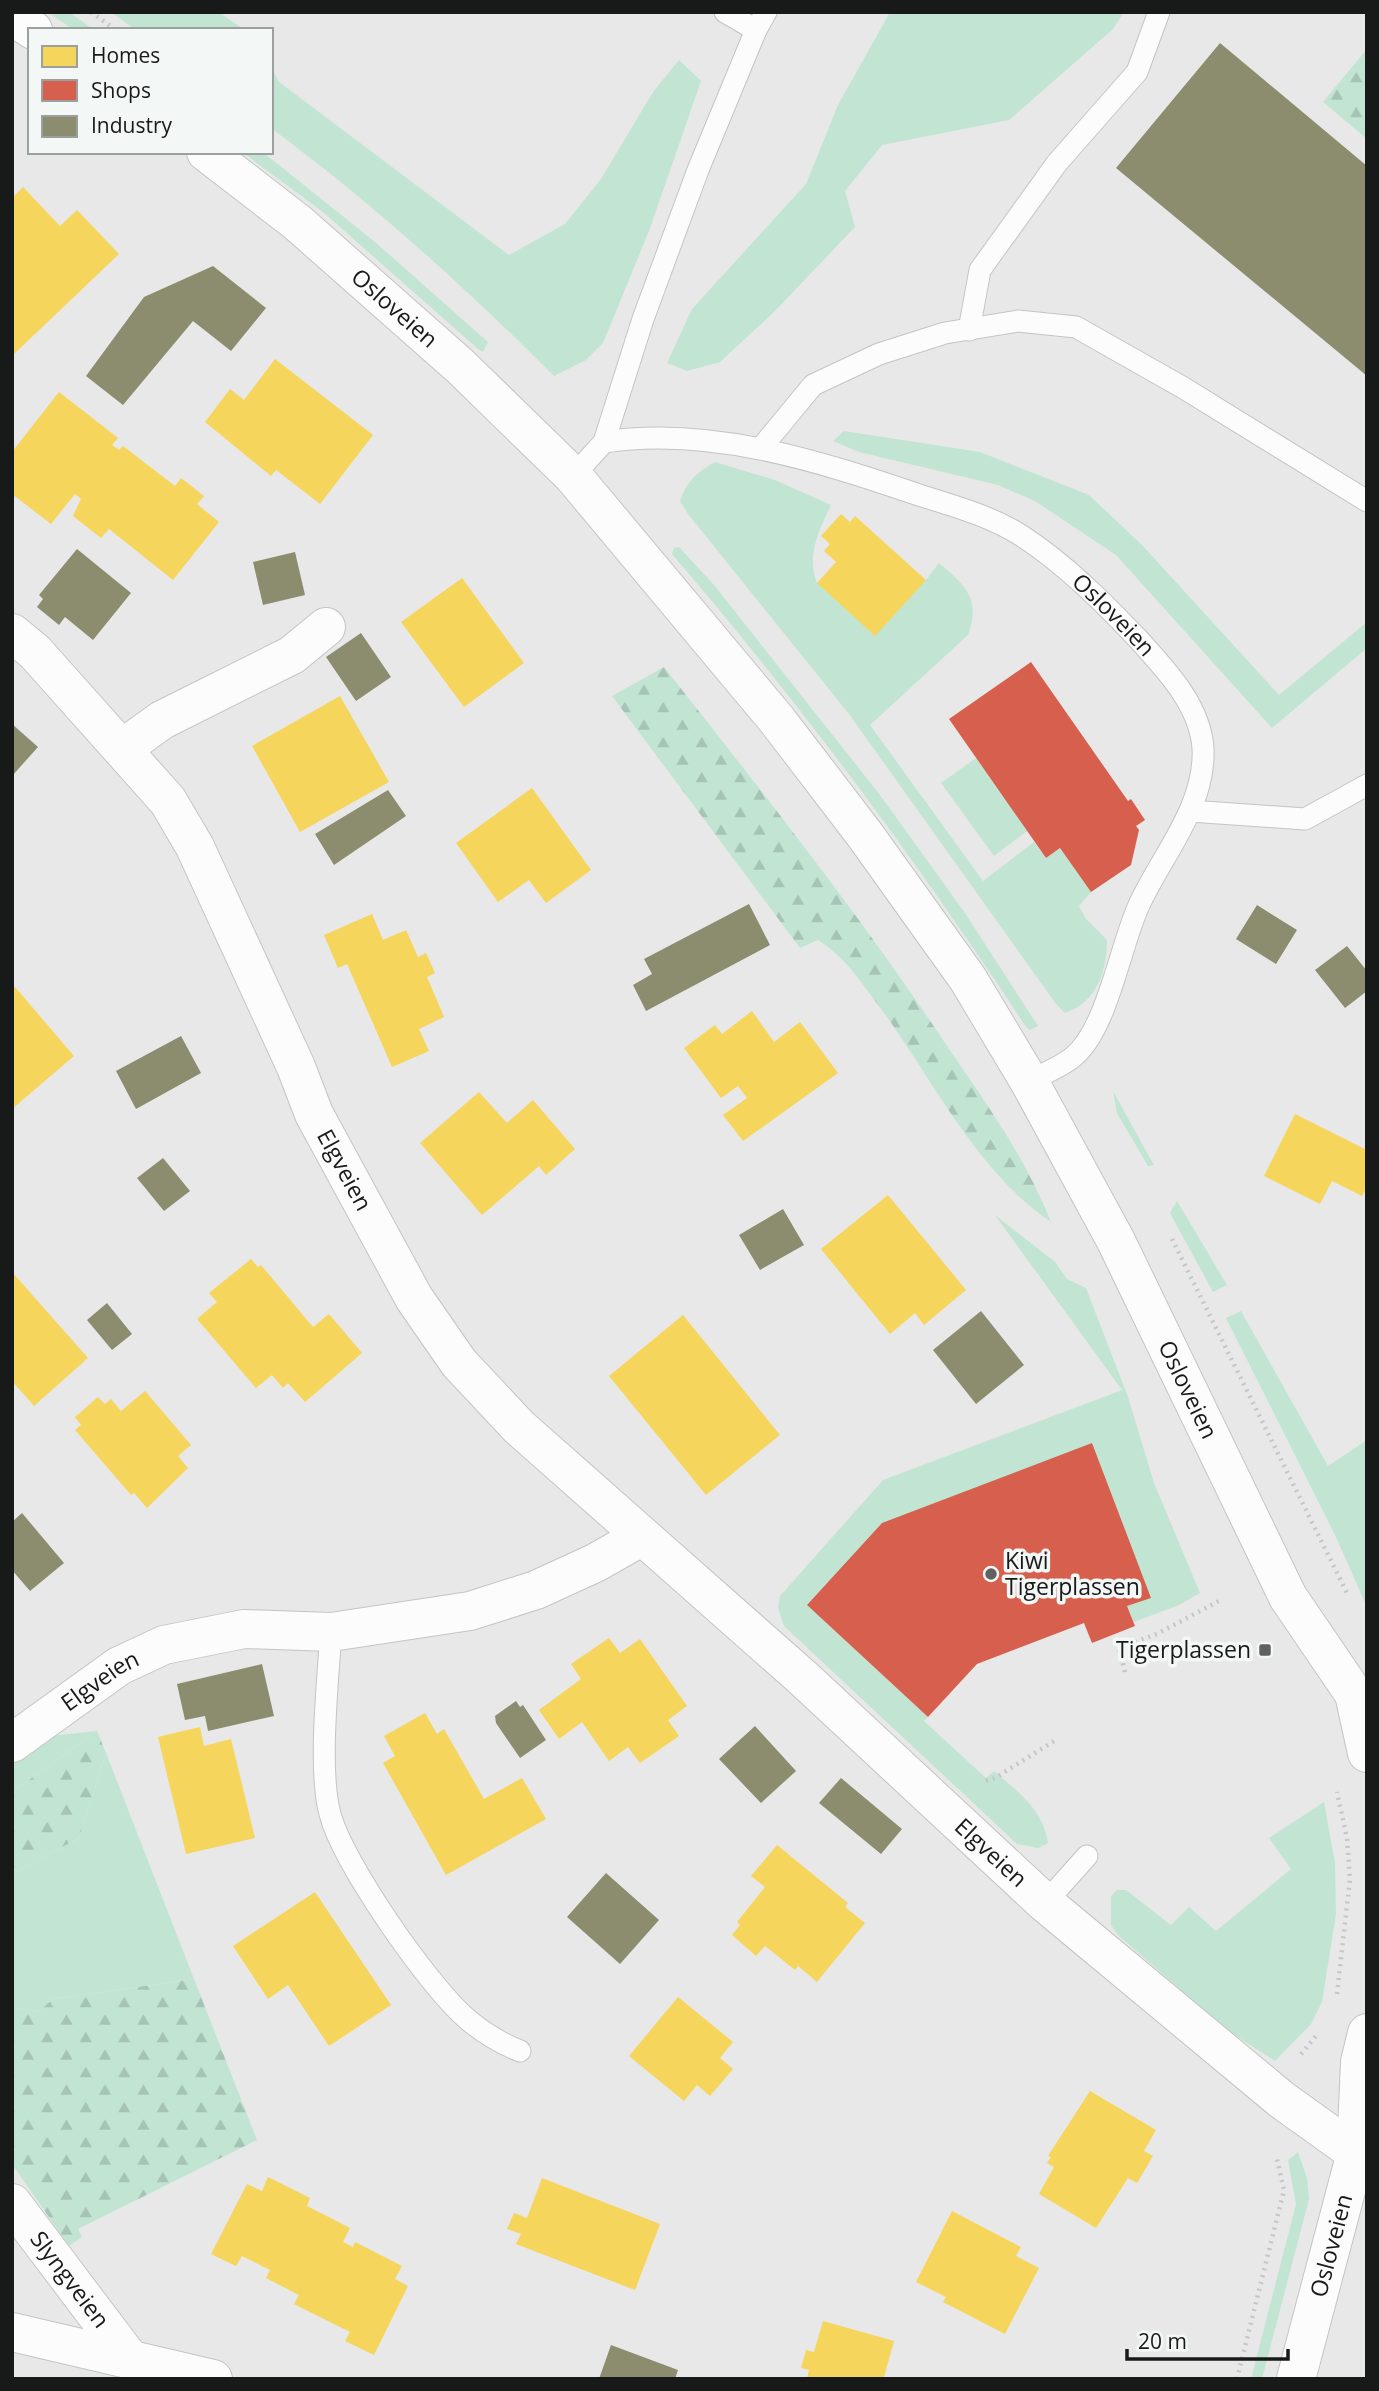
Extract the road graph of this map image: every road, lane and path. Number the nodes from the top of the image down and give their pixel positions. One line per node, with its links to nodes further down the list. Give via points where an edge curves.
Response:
1 (91, 12): 7 (path)
2 (725, 12): 5 (lane)
3 (1159, 12): 9 (lane, via 1137,72 1057,163 980,270)
4 (12, 16): 6 (street)
5 (761, 21): 10 (lane, via 689,195)
6 (30, 28)
7 (113, 28)
8 (209, 154): 12 (street, Osloveien, via 298,223 450,357)
9 (969, 330): 11 (lane, via 944,333 879,354 813,385); 13 (lane, via 1018,321 1076,327)
10 (604, 442): 11 (lane, Osloveien, via 641,437); 12 (lane)
11 (761, 448): 18 (lane, Osloveien, via 982,516 1022,536 1106,605 1153,655 1192,707 1203,744 1203,774)
12 (573, 476): 19 (street, Osloveien, via 777,720 865,835 968,979)
13 (1367, 501)
14 (326, 627): 16 (street, via 292,654 162,720)
15 (12, 633): 16 (street, Elgveien)
16 (123, 748): 20 (street, Elgveien, via 168,801 195,847 314,1114 414,1298 459,1363 519,1427)
17 (1367, 785): 18 (lane, via 1306,819)
18 (1190, 811): 19 (lane, Osloveien, via 1138,907 1095,1030 1074,1057)
19 (1029, 1081): 24 (street, Osloveien, via 1116,1241 1288,1598)
20 (642, 1537): 22 (street, Elgveien, via 536,1590 470,1611); 31 (street, Elgveien, via 803,1678)
21 (1219, 1601): 23 (path, via 1119,1648)
22 (331, 1632): 26 (street, Elgveien, via 244,1629 164,1645 119,1666); 35 (lane, via 325,1780 330,1813 343,1847 389,1921 464,2017 494,2040)
23 (1125, 1672)
24 (1360, 1698): 27 (street, Osloveien)
25 (1054, 1741): 28 (path, via 995,1778)
26 (12, 1743)
27 (1367, 1753)
28 (979, 1782)
29 (1335, 1783): 32 (path, via 1350,1879)
30 (1087, 1856): 31 (lane)
31 (1045, 1903): 37 (street, Elgveien, via 1282,2099)
32 (1336, 1998)
33 (1322, 2028): 36 (path)
34 (1367, 2033): 37 (street, Osloveien, via 1360,2062)
35 (520, 2051)
36 (1294, 2062)
37 (1361, 2142): 44 (street, Osloveien)
38 (1274, 2143): 43 (path, via 1284,2190)
39 (12, 2203): 41 (street, Slyngveien)
40 (12, 2332): 41 (street)
41 (129, 2357): 42 (street)
42 (213, 2379)
43 (1237, 2379)
44 (1296, 2379)

